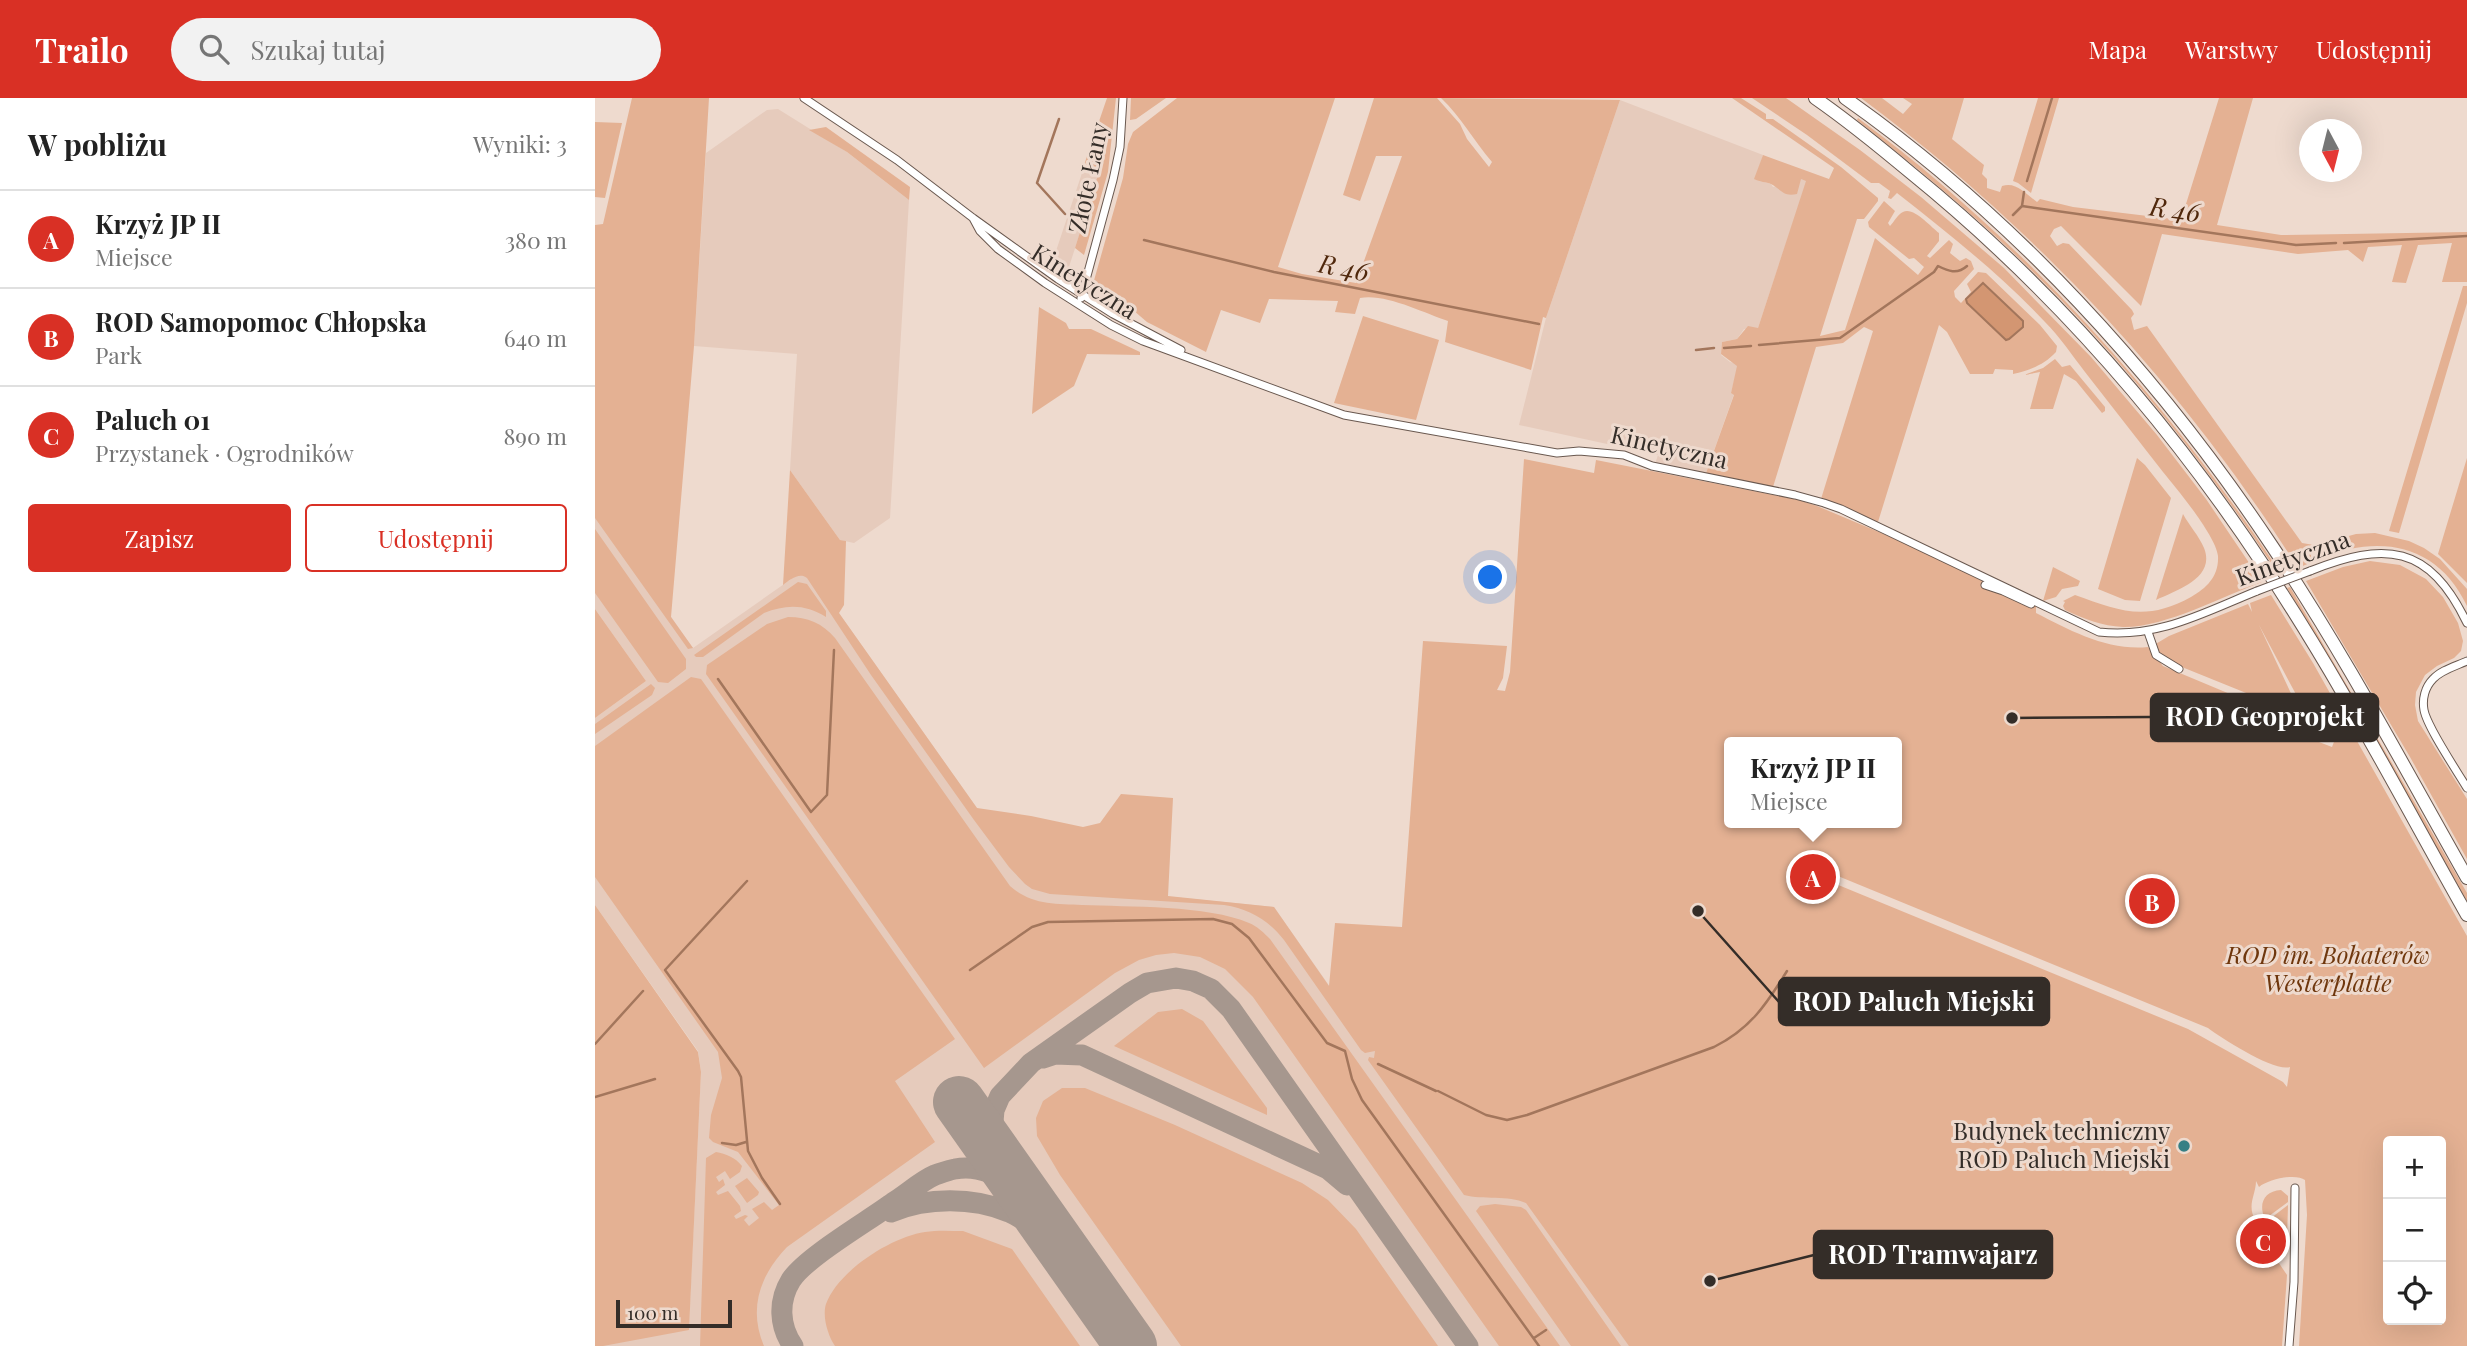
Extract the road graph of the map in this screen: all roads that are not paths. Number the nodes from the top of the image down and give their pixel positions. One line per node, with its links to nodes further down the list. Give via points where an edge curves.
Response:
1 (804, 98): 5 (street, Kinetyczna)
2 (1123, 98): 6 (street, Złote Łany, via 1120,147)
3 (1815, 98): 17 (highway, via 1944,200 2017,265 2108,360 2170,434 2311,640)
4 (1845, 98): 16 (highway, via 1966,195 2031,255 2191,432 2309,603)
5 (973, 218): 6 (street, Kinetyczna); 7 (street, Kinetyczna, via 999,249)
6 (1082, 294): 7 (street, Złote Łany); 8 (street, Kinetyczna)
7 (1080, 306): 8 (street, Kinetyczna, via 1134,337)
8 (1190, 356): 11 (street, Kinetyczna, via 1357,418 1557,453 1579,450 1624,455 1652,466 1824,503)
9 (1985, 585): 11 (street, Kinetyczna)
10 (2467, 623): 12 (street, Kinetyczna, bridge, via 2444,583 2420,564 2369,552 2344,557)
11 (2081, 625): 12 (street, Kinetyczna, via 2099,632)
12 (2148, 632): 14 (street, via 2156,655)
13 (2467, 661): 15 (street, via 2431,681 2423,706)
14 (2179, 669)
15 (2467, 788)
16 (2467, 878)
17 (2467, 915)
18 (2295, 1188): 19 (street)
19 (2289, 1346)

